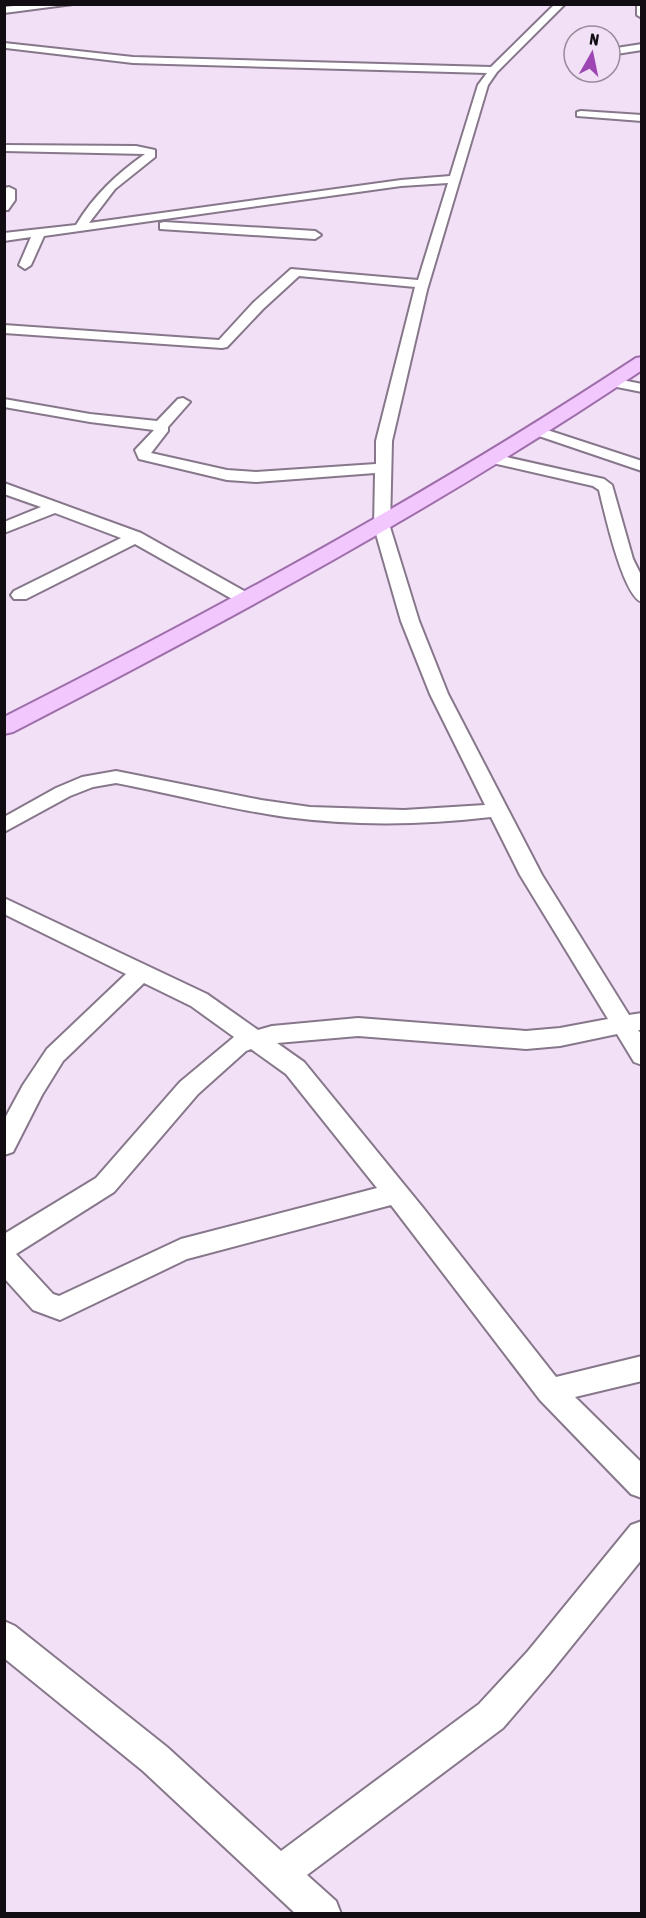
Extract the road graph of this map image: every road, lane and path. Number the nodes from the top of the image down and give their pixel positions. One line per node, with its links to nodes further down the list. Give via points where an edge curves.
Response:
1 (69, 4): 4 (street)
2 (561, 4): 9 (street)
3 (640, 4): 5 (street)
4 (4, 10)
5 (642, 15)
6 (6, 45): 9 (street, via 133,60)
7 (642, 47): 8 (street)
8 (622, 50)
9 (494, 70): 13 (street, via 483,85)
10 (581, 114): 11 (street)
11 (642, 118)
12 (4, 148): 18 (street, via 151,152 109,186)
13 (456, 179): 16 (street, via 401,183); 23 (street)
14 (9, 190): 15 (street)
15 (4, 207)
16 (127, 222): 18 (street); 20 (street)
17 (4, 225): 18 (street)
18 (74, 228): 19 (street)
19 (40, 232): 21 (street); 22 (street)
20 (315, 235)
21 (4, 237)
22 (25, 265)
23 (423, 284): 24 (street, via 296,272 222,344); 34 (street, via 384,441)
24 (4, 328)
25 (642, 362): 26 (main road)
26 (612, 382): 27 (street); 31 (main road)
27 (642, 388)
28 (183, 402): 30 (street)
29 (4, 403): 30 (street)
30 (161, 426): 34 (street, via 143,450 144,456 227,475 283,476)
31 (538, 431): 32 (main road); 33 (street)
32 (493, 459): 37 (main road); 41 (street, via 598,482 606,488 625,559)
33 (642, 466)
34 (384, 468): 37 (street)
35 (4, 488): 36 (street)
36 (55, 507): 38 (street); 39 (street)
37 (382, 527): 42 (main road); 44 (street, via 439,694)
38 (4, 528)
39 (135, 537): 40 (street); 42 (street)
40 (20, 595)
41 (642, 597)
42 (247, 600): 43 (main road)
43 (4, 727)
44 (498, 810): 45 (street, via 451,816 308,813 116,777 89,781 63,792); 48 (street, via 531,875)
45 (4, 826)
46 (4, 904): 47 (street)
47 (142, 972): 50 (street, via 199,1000); 53 (street, via 55,1055)
48 (632, 1023): 49 (street, via 526,1040 358,1027); 51 (street)
49 (301, 1032): 50 (street); 52 (street)
50 (254, 1040): 52 (street); 55 (street, via 238,1044 189,1088 105,1185)
51 (642, 1056)
52 (295, 1068): 54 (street)
53 (4, 1145)
54 (396, 1193): 56 (street, via 180,1250 60,1308 43,1302); 58 (street)
55 (4, 1248)
56 (4, 1259)
57 (642, 1368): 58 (street)
58 (550, 1391): 59 (street)
59 (642, 1484)
60 (642, 1536): 62 (street, via 491,1716)
61 (4, 1637): 62 (street, via 155,1759)
62 (279, 1874): 63 (street)
63 (323, 1914)

